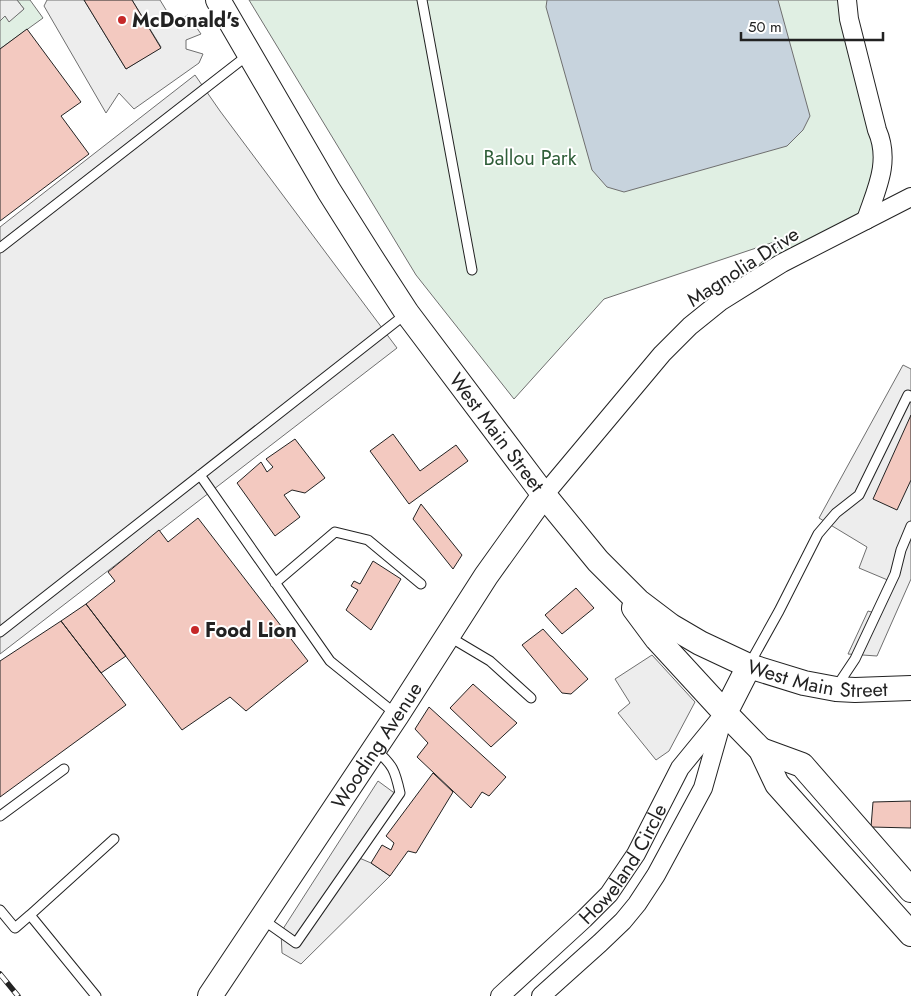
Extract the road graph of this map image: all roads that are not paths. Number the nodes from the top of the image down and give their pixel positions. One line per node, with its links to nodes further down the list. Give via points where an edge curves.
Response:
1 (218, 0): 4 (main road, West Main Street)
2 (422, 0): 8 (lane)
3 (848, 0): 6 (street, via 849,18 884,155 882,172)
4 (249, 54): 7 (lane); 9 (main road, West Main Street, via 329,191)
5 (911, 197): 6 (street, Magnolia Drive)
6 (866, 220): 12 (street, Magnolia Drive, via 782,263 721,301 690,326 662,354)
7 (0, 248)
8 (472, 270)
9 (407, 313): 11 (lane); 12 (main road, West Main Street)
10 (911, 397): 19 (lane, via 908,395 860,495 836,512 818,534)
11 (200, 475): 15 (lane); 17 (lane)
12 (544, 494): 14 (main road, West Main Street); 18 (main road, Wooding Avenue)
13 (911, 526): 21 (lane, via 895,574 855,659)
14 (598, 561): 19 (main road, West Main Street, via 638,601 671,626); 23 (main road, via 658,638)
15 (275, 583): 16 (lane, via 335,532 368,540); 24 (lane, via 330,661)
16 (421, 584)
17 (0, 632)
18 (448, 636): 22 (lane, via 490,661); 24 (main road, Wooding Avenue)
19 (749, 666): 21 (main road, West Main Street); 23 (main road, Howeland Circle)
20 (911, 688): 21 (main road, West Main Street)
21 (836, 689)
22 (531, 698)
23 (724, 714): 26 (main road); 30 (street, Howeland Circle, via 680,768); 32 (street, Howeland Circle, via 703,788)
24 (397, 715): 25 (main road, Wooding Avenue)
25 (374, 749): 36 (main road, Wooding Avenue); 36 (lane, via 396,773 400,792 296,943)
26 (761, 750): 31 (main road, via 802,765); 34 (main road, via 778,784)
27 (64, 770): 28 (lane)
28 (0, 816)
29 (114, 839): 35 (lane)
30 (624, 872): 32 (street); 38 (street, Howeland Circle, via 609,894)
31 (911, 890): 34 (main road)
32 (646, 891): 39 (street, Howeland Circle, via 623,921)
33 (0, 910): 35 (lane, via 15,928)
34 (890, 910): 37 (main road)
35 (30, 915): 40 (lane)
36 (262, 918): 41 (main road, Wooding Avenue)
37 (911, 934)
38 (545, 955): 39 (street); 42 (street, Howeland Circle)
39 (565, 975): 43 (street, Howeland Circle)
40 (96, 996)
41 (210, 996)
42 (500, 996)
43 (541, 996)

